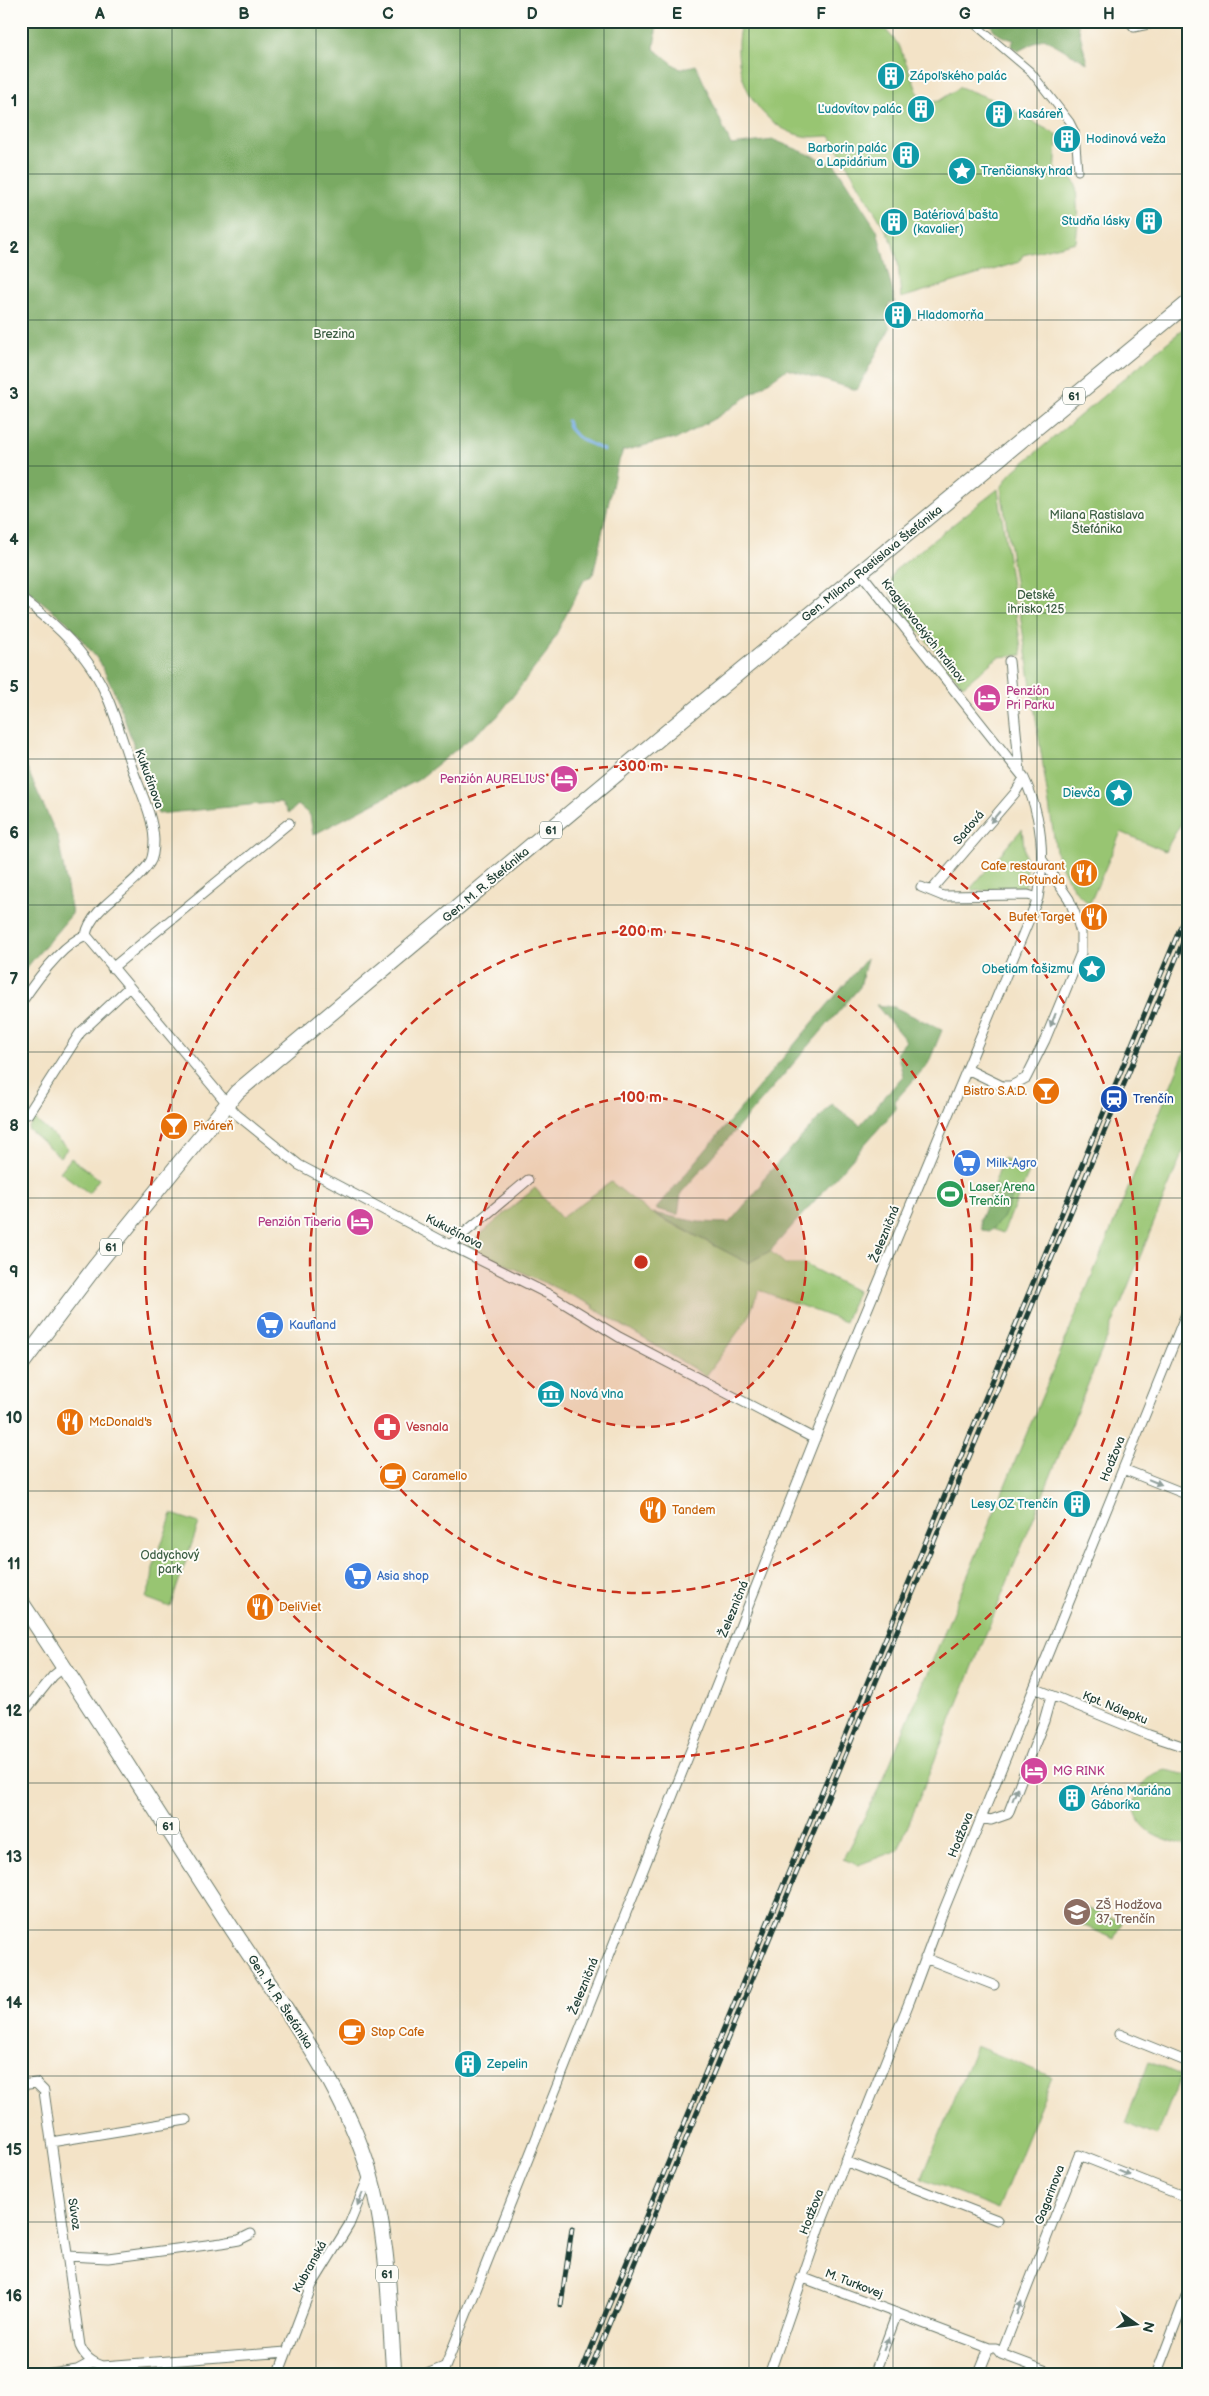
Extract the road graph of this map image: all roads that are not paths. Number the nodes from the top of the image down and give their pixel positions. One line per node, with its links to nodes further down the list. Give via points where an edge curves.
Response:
1 (971, 21): 4 (street, via 1031,72 1070,122 1075,132)
2 (1128, 21): 3 (street, via 1134,28)
3 (1168, 21)
4 (1078, 171)
5 (1188, 303): 6 (main road, Gen. Milana Rastislava Štefánika / 61)
6 (861, 573): 8 (main road, Gen. Milana Rastislava Štefánika / 61); 10 (street, Kragujevackých hrdinov)
7 (21, 598): 16 (street, Kukučínova, via 49,619 91,666 111,707 151,820 154,841 151,861 97,914 88,925)
8 (768, 649): 21 (main road, Gen. M. R. Štefánika / 61)
9 (1009, 661): 10 (street)
10 (1022, 775): 12 (street, Kragujevackých hrdinov, via 1035,803); 14 (street, Sadová, one-way to 14, via 1015,793)
11 (289, 822): 17 (street)
12 (1043, 861): 15 (street, Železničná); 20 (street, one-way to 20, via 1077,919 1081,952 1026,1078 1011,1086 1002,1086)
13 (921, 886): 14 (street)
14 (931, 891): 15 (street, via 943,896 1028,895)
15 (1038, 898): 20 (street, Železničná)
16 (86, 935): 17 (street, Kukučínova); 19 (street, via 75,939 54,961)
17 (112, 968): 18 (street, Kukučínova)
18 (128, 988): 21 (street, Kukučínova); 22 (street, via 80,1032)
19 (21, 1004)
20 (967, 1069): 27 (street, Železničná)
21 (227, 1103): 24 (street, Kukučínova, via 299,1165); 26 (main road, 61)
22 (28, 1114)
23 (528, 1180): 24 (street)
24 (450, 1245): 27 (street, Kukučínova, via 552,1296 619,1337)
25 (1188, 1309): 28 (street, Hodžova)
26 (21, 1365)
27 (814, 1439): 57 (street, Železničná)
28 (1123, 1469): 29 (street, one-way to 29); 32 (street, Hodžova)
29 (1188, 1495)
30 (21, 1602): 31 (main road, 61)
31 (64, 1667): 34 (street); 45 (main road, Gen. M. R. Štefánika / 61, via 315,2057 348,2116)
32 (1034, 1688): 33 (street, Kpt. Nálepku); 36 (street, Hodžova)
33 (1051, 1696): 35 (street, Kpt. Nálepku); 36 (street, one-way to 33, via 991,1820 1008,1814)
34 (21, 1716)
35 (1188, 1748)
36 (981, 1818): 37 (street, Hodžova)
37 (925, 1958): 38 (street); 44 (street, Hodžova)
38 (994, 1985)
39 (1119, 2034): 40 (street)
40 (1188, 2062)
41 (21, 2085): 43 (street, Súvoz, via 36,2084 44,2092)
42 (186, 2120): 43 (street)
43 (51, 2142): 49 (street, Súvoz)
44 (846, 2161): 47 (street); 50 (street, Hodžova)
45 (370, 2174): 54 (street, Kubranská, one-way to 54, via 349,2225 312,2285); 60 (main road, Gen. M. R. Štefánika / 61, via 384,2241)
46 (1188, 2198): 55 (street, Gagarinova, one-way to 46, via 1079,2155)
47 (997, 2220)
48 (251, 2234): 49 (street, via 222,2243 108,2258)
49 (67, 2256): 56 (street, Súvoz, via 80,2346)
50 (802, 2277): 52 (street, M. Turkovej); 62 (street, Hodžova)
51 (1188, 2292): 66 (street)
52 (897, 2314): 53 (street, M. Turkovej); 63 (street, one-way to 52)
53 (989, 2348): 55 (street, M. Turkovej, via 996,2348); 64 (street)
54 (286, 2352): 56 (street, via 103,2366); 59 (street, Kubranská)
55 (1001, 2354): 65 (street, M. Turkovej)
56 (92, 2362): 58 (street, via 77,2370)
57 (443, 2371): 61 (street, Železničná)
58 (51, 2374)
59 (278, 2375)
60 (394, 2375)
61 (424, 2375)
62 (770, 2375)
63 (874, 2375)
64 (978, 2375)
65 (1058, 2375)
66 (1156, 2375)

